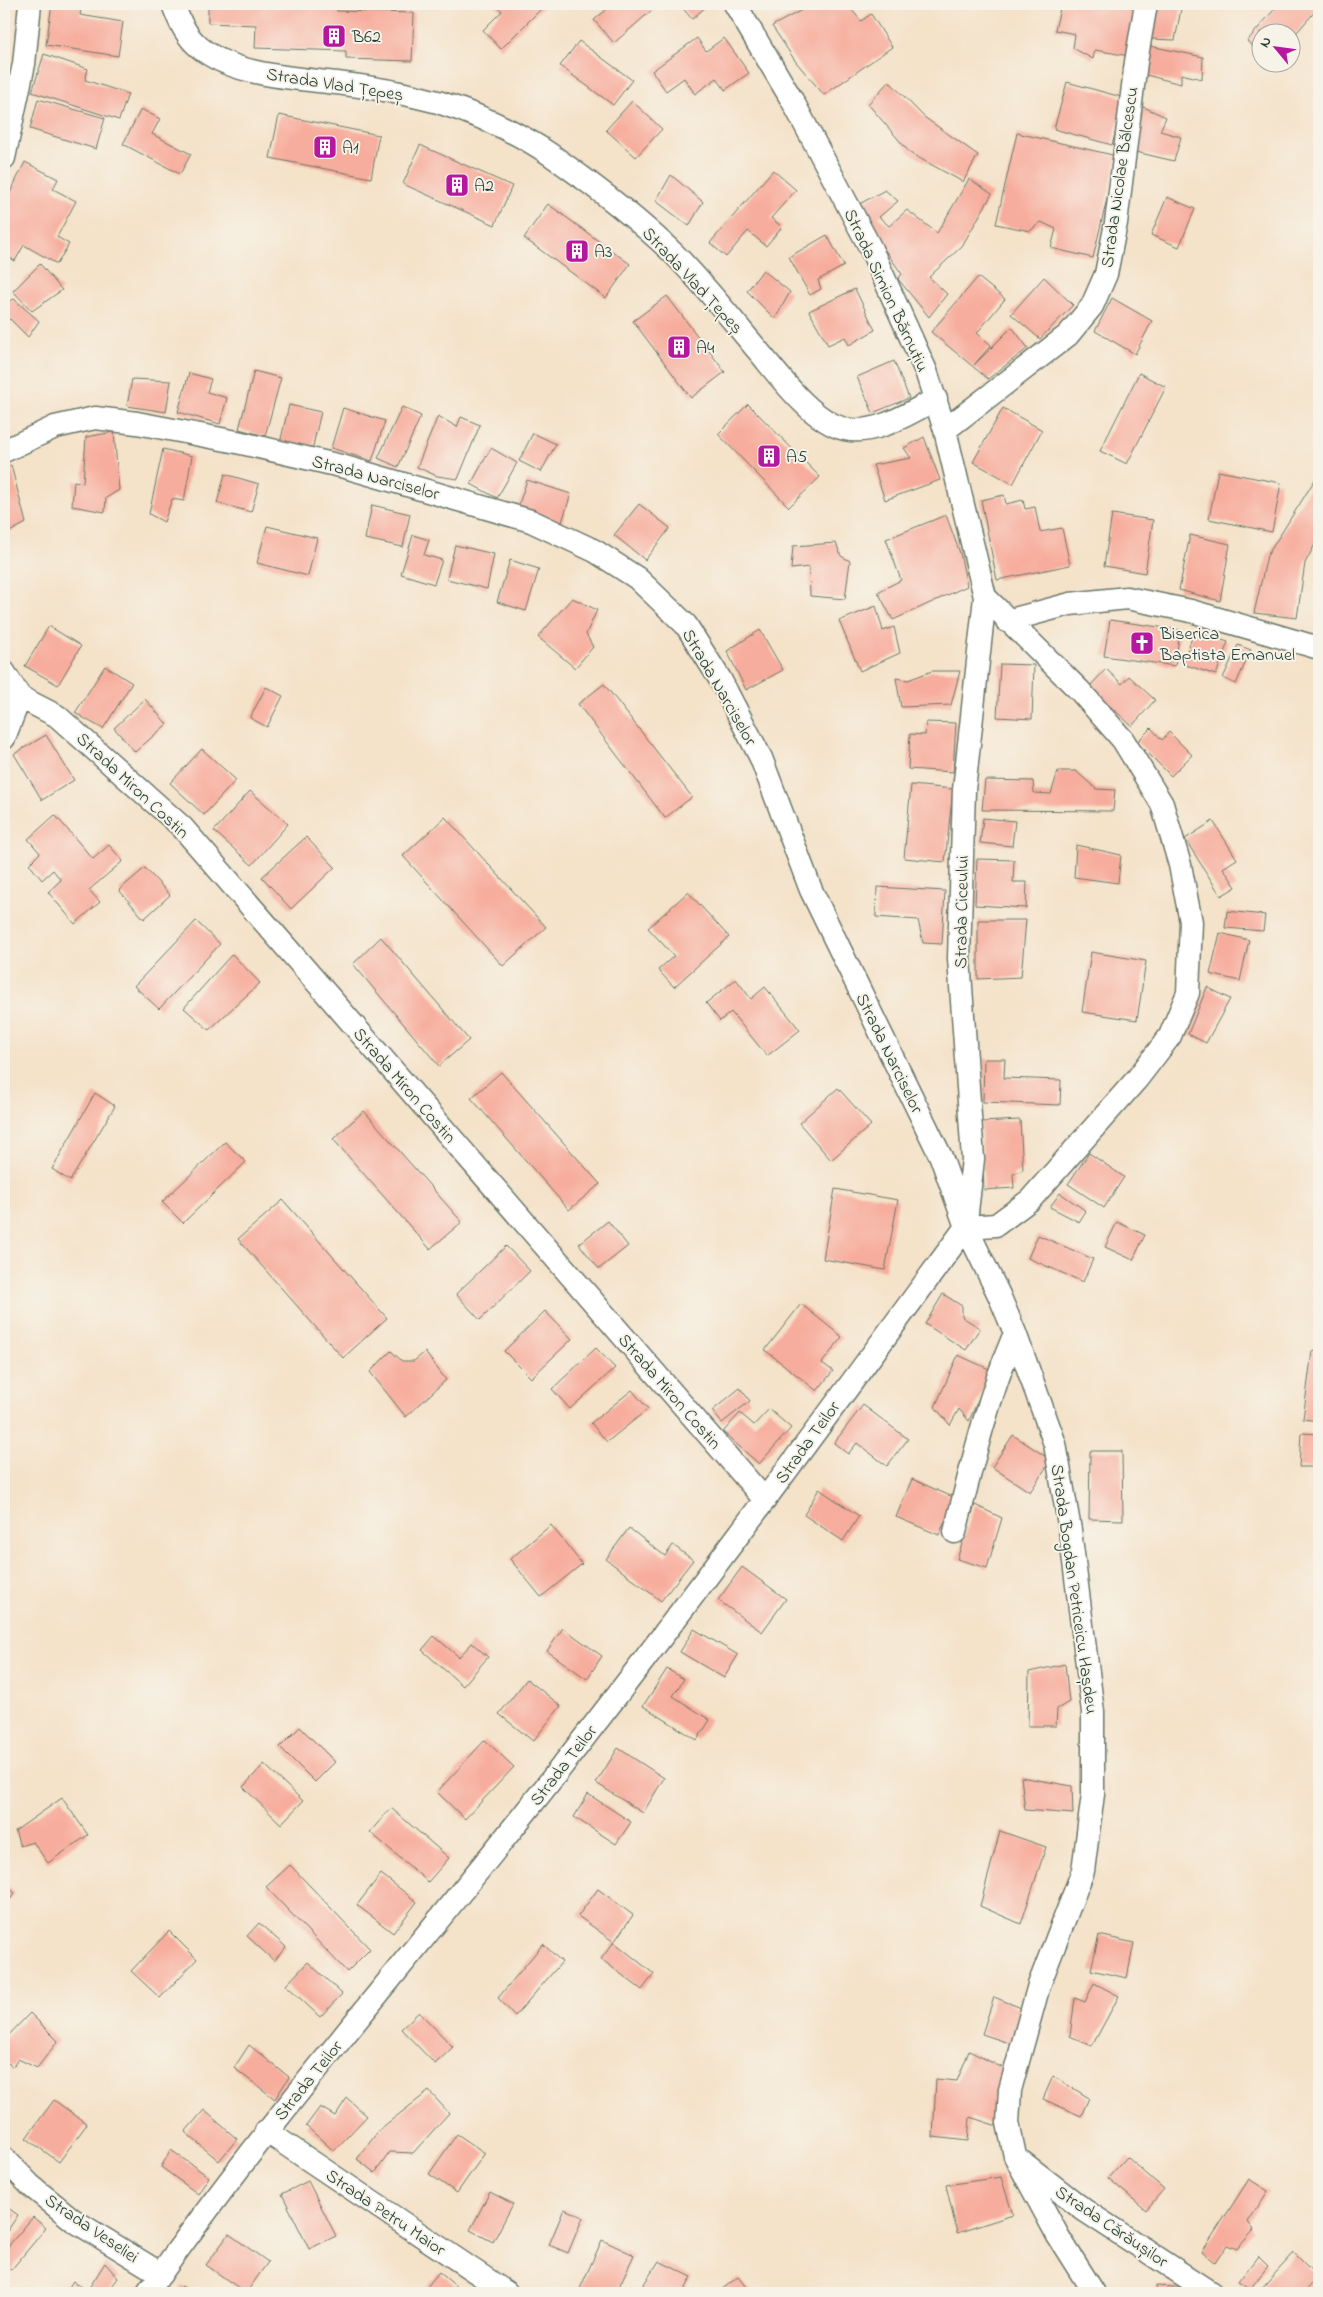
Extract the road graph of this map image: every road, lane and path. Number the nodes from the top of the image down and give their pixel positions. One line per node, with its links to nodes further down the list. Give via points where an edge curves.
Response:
1 (30, 4): 5 (street, via 24,64)
2 (173, 4): 6 (street, Strada Vlad Țepeș, via 183,27 199,47 220,60 290,78 338,83 438,102 489,122 542,149 620,205 675,255 794,394 820,416 844,429 874,427)
3 (736, 4): 6 (street, Strada Simion Bărnuțiu, via 792,100 871,249)
4 (1146, 4): 7 (street, Strada Nicolae Bălcescu, via 1116,223 1106,274 1092,306 1068,335)
5 (4, 158)
6 (936, 399): 7 (street, Strada Simion Bărnuțiu)
7 (945, 430): 9 (street, Strada Simion Bărnuțiu)
8 (4, 451): 15 (street, Strada Narciselor, via 55,427 95,418 237,442 345,467 531,521 595,551 637,578 686,626 720,679 761,758 811,890 941,1157)
9 (985, 597): 10 (street); 15 (street, Strada Ciceului, via 964,800 959,958 973,1159)
10 (1007, 621): 11 (street, via 1070,604 1127,598 1191,611); 15 (street, via 1080,691 1123,740 1162,804 1180,865 1191,922 1188,993 1170,1036 1148,1065 1030,1200 996,1226)
11 (1319, 648)
12 (4, 672): 13 (street)
13 (20, 697): 14 (street); 17 (street, Strada Miron Costin, via 57,716 182,827)
14 (4, 738)
15 (966, 1227): 16 (street, Strada Bogdan Petriceicu Hașdeu); 17 (street, Strada Teilor)
16 (1014, 1333): 18 (street, via 985,1414); 20 (street, Strada Bogdan Petriceicu Hașdeu, via 1055,1444 1070,1530 1093,1712 1093,1794 1083,1871 1039,1985 1010,2090 1008,2122)
17 (765, 1500): 19 (street, Strada Teilor, via 543,1790)
18 (955, 1532)
19 (266, 2131): 22 (street, Strada Teilor); 25 (street, Strada Petru Maior)
20 (1015, 2156): 23 (street, Strada Bogdan Petriceicu Hașdeu); 26 (street, Strada Cărăușilor, via 1084,2210)
21 (4, 2158): 22 (street, Strada Veseliei, via 30,2185 73,2220)
22 (161, 2274): 24 (street, Strada Teilor)
23 (1084, 2287)
24 (147, 2293)
25 (507, 2293)
26 (1210, 2293)

